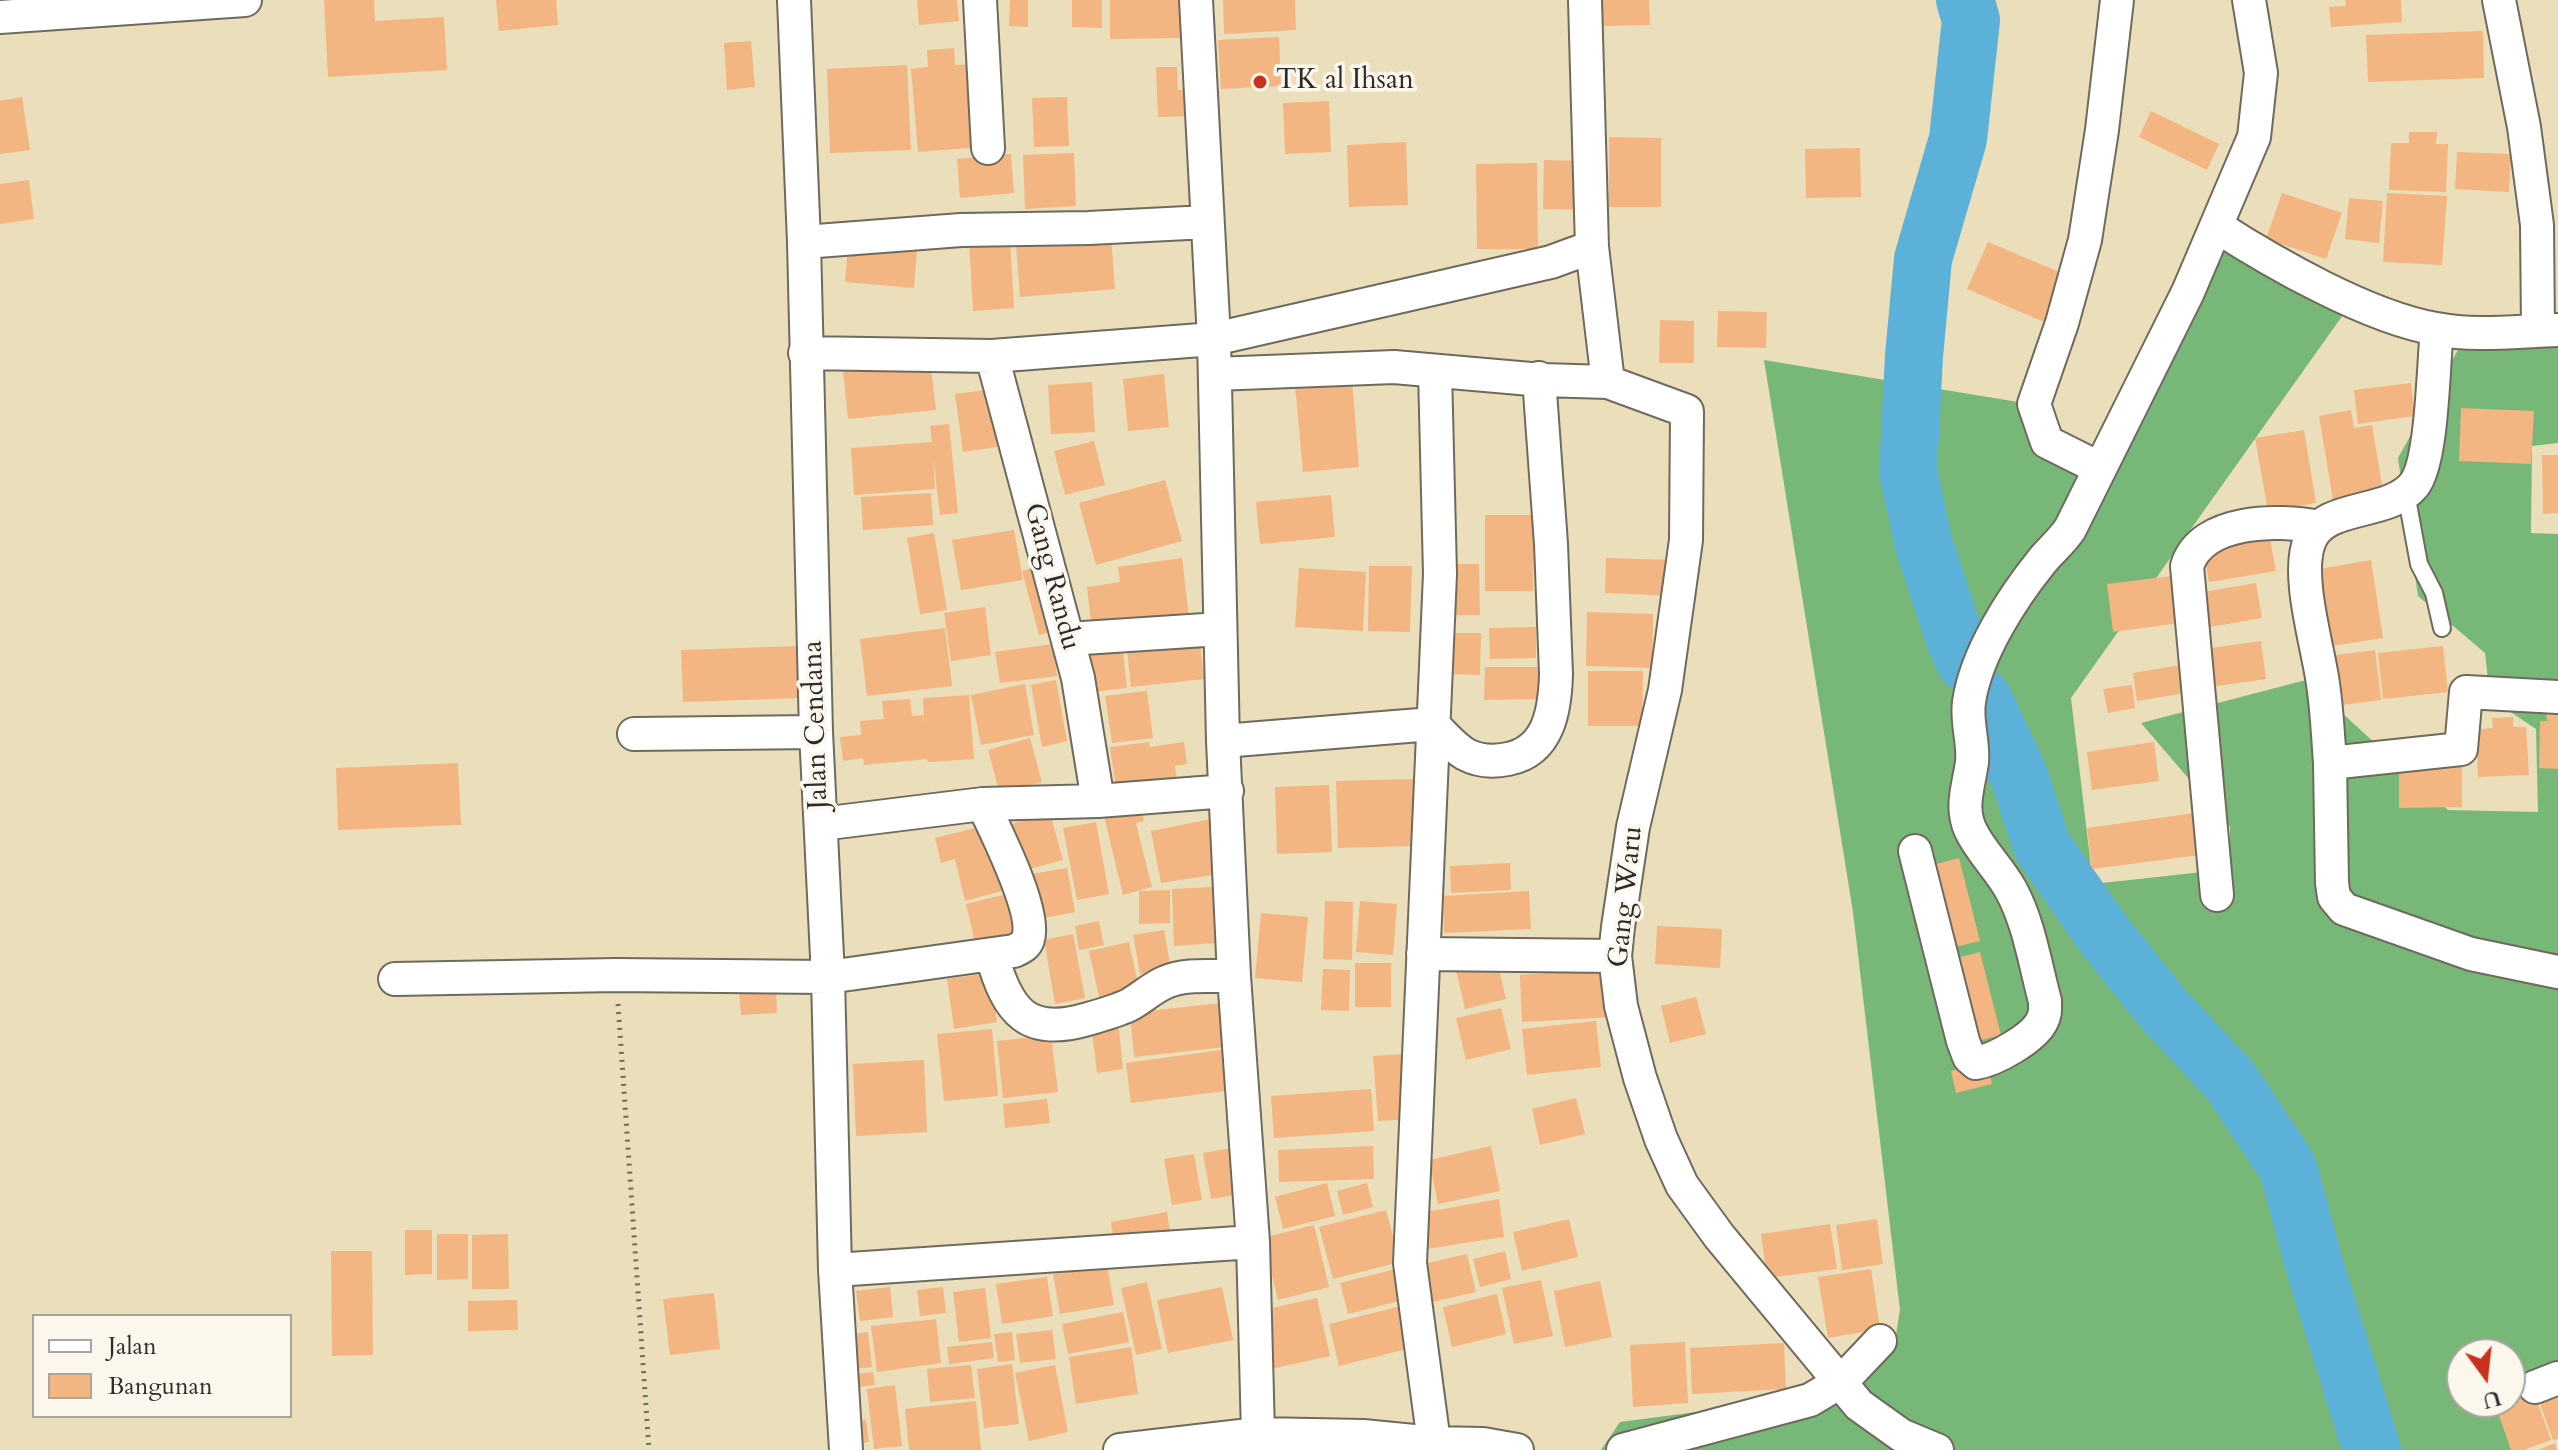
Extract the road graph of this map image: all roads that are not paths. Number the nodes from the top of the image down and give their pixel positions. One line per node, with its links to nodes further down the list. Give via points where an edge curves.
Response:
1 (245, 0): 9 (street)
2 (794, 0): 14 (street, Jalan Cendana)
3 (980, 0): 11 (street)
4 (1196, 0): 12 (street)
5 (1585, 0): 15 (street)
6 (2117, 0): 25 (street, via 2085,240 2034,404 2047,442)
7 (2249, 0): 13 (street, via 2261,73 2254,137)
8 (2499, 0): 17 (street, via 2524,127)
9 (149, 4): 10 (street)
10 (0, 17)
11 (988, 148)
12 (1207, 222): 14 (street, via 961,230); 18 (street)
13 (2216, 226): 16 (street, via 2348,298); 25 (street)
14 (804, 242): 19 (street, Jalan Cendana)
15 (1592, 247): 18 (street, via 1551,262); 24 (street)
16 (2437, 330): 17 (street); 26 (street, via 2428,444 2422,470)
17 (2548, 330)
18 (1214, 339): 20 (street); 22 (street)
19 (805, 353): 20 (street); 33 (street, Jalan Cendana)
20 (992, 356): 30 (street, Gang Randu)
21 (1435, 371): 22 (street, via 1394,367); 23 (street); 32 (street, via 1440,574)
22 (1215, 374): 29 (street)
23 (1539, 378): 24 (street); 32 (street, via 1556,631 1556,694 1549,725 1538,744 1520,757 1498,761 1464,753)
24 (1608, 382): 45 (street, Gang Waru, via 1687,411 1688,493 1665,690 1633,827)
25 (2099, 468): 41 (street, via 2063,541 2013,601 1982,659 1968,704 1973,741 1965,806 1968,826 2020,908 2045,1001 2041,1024 1985,1062 1969,1057 1963,1041)
26 (2406, 493): 27 (street); 28 (lane, via 2419,564 2434,593)
27 (2318, 527): 36 (street, via 2310,538 2305,567); 42 (street, via 2296,522 2241,527 2203,542 2187,566)
28 (2442, 628)
29 (1220, 629): 30 (street); 35 (street)
30 (1068, 639): 38 (street, Gang Randu)
31 (2558, 697): 36 (street, via 2466,692 2461,749)
32 (1432, 724): 35 (street); 43 (street)
33 (816, 732): 34 (street); 40 (street, Jalan Cendana)
34 (634, 734)
35 (1223, 741): 37 (street)
36 (2330, 763): 46 (street, via 2332,883 2334,897 2344,909 2471,954)
37 (1227, 791): 38 (street); 47 (street)
38 (1098, 801): 39 (street)
39 (983, 804): 40 (street); 44 (street, via 1025,905 1029,937 1014,951)
40 (821, 824): 48 (street, Jalan Cendana)
41 (1915, 851)
42 (2217, 895)
43 (1423, 954): 45 (street); 55 (street, via 1410,1263)
44 (992, 956): 47 (street, via 1009,1000 1037,1024 1051,1026 1114,1011 1169,980); 48 (street)
45 (1615, 956): 53 (street, Gang Waru, via 1621,1006 1640,1078 1682,1185)
46 (2558, 972)
47 (1234, 976): 50 (street)
48 (828, 977): 49 (street); 51 (street, Jalan Cendana)
49 (395, 979)
50 (1253, 1242): 51 (street); 54 (street)
51 (835, 1270): 56 (street, Jalan Cendana)
52 (1880, 1341): 53 (street)
53 (1842, 1381): 59 (street, via 1810,1400); 60 (street, Gang Waru, via 1859,1405 1901,1435)
54 (1258, 1434): 55 (street, via 1363,1436); 57 (street)
55 (1435, 1447): 58 (street, via 1483,1444)
56 (846, 1450)
57 (1120, 1450)
58 (1517, 1450)
59 (1623, 1450)
60 (1937, 1450)

